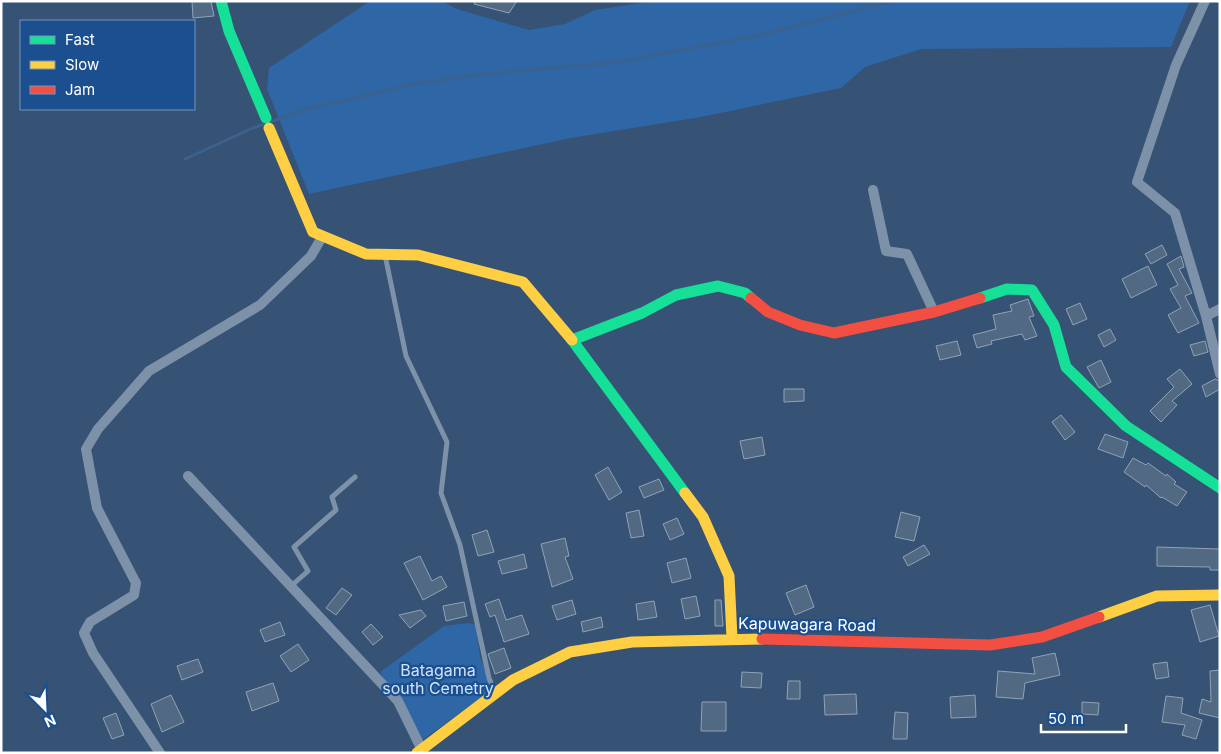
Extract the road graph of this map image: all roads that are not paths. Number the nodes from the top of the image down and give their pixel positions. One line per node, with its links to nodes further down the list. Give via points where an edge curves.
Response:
1 (221, 1): 4 (street, via 229,31 313,232)
2 (1205, 1): 8 (street, via 1176,65 1137,182 1175,213)
3 (873, 190): 7 (street, via 886,251 906,254)
4 (322, 237): 5 (street, via 366,254); 19 (street, via 311,256 260,305 149,371 98,429 86,449 97,508 136,584 134,595 90,622 84,633 93,652)
5 (385, 255): 9 (street, via 418,255 523,282); 17 (lane, via 406,356 447,442 441,493 460,545)
6 (1220, 309): 8 (street)
7 (934, 312): 9 (street, via 834,333 800,325 768,312 745,293 718,286 676,295 642,313); 13 (street, via 1007,288 1032,290 1054,325 1066,367 1126,426)
8 (1206, 316): 10 (street)
9 (572, 340): 16 (street, via 703,517 729,576)
10 (1220, 374)
11 (188, 476): 14 (street)
12 (355, 477): 14 (lane, via 332,497 336,510 294,547 308,571)
13 (1220, 488)
14 (290, 587): 18 (street, via 398,701)
15 (1220, 594): 16 (street, Kapuwagara Road, via 1157,596 1042,637 990,644)
16 (732, 638): 17 (street, Kapuwagara Road, via 632,642 570,652 513,680)
17 (495, 693): 18 (street, Kapuwagara Road)
18 (420, 751)
19 (160, 753)

